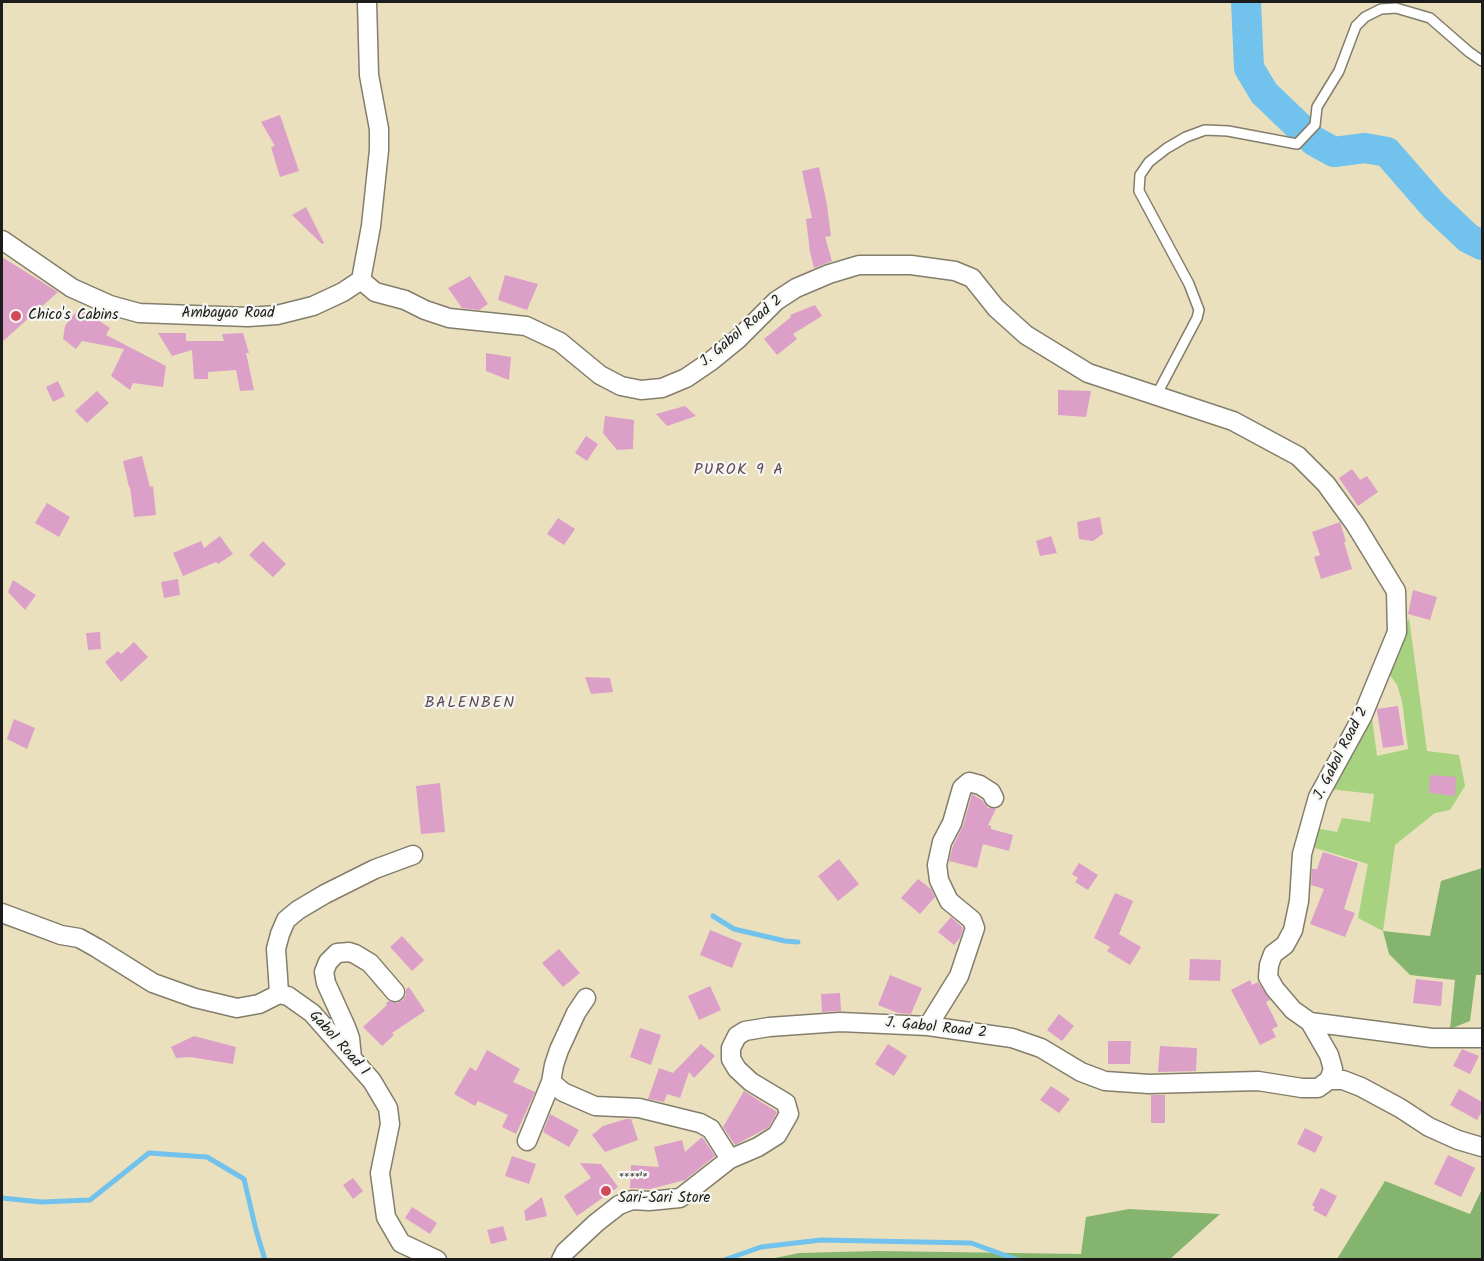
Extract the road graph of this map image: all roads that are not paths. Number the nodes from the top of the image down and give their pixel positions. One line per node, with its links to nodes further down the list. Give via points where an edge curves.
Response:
1 (367, 2): 4 (street, via 369,75 379,150)
2 (1482, 61): 5 (lane, via 1430,18 1396,8 1382,9 1365,16 1356,27 1339,71 1317,107 1315,125 1297,144 1205,130 1186,137 1149,162 1140,175 1139,191 1189,284 1198,310)
3 (2, 240): 4 (street, Ambayao Road, via 72,288 139,313 277,315 313,306)
4 (361, 280): 5 (street, J. Gabol Road 2, via 375,292 441,315 526,327 561,342 600,375 621,386 641,390 662,388 686,378 738,339 776,301 829,274 859,266 932,267 972,278 996,308 1026,334 1088,373)
5 (1157, 394): 12 (street, J. Gabol Road 2, via 1233,421 1298,456 1332,492 1396,591 1397,632 1362,717 1318,797 1302,854 1293,930 1269,965 1268,977 1284,1001)
6 (994, 798): 13 (street, via 992,792 969,782 962,788 942,842 937,865 939,880 949,901 972,920 975,928 959,976)
7 (413, 855): 10 (street, via 325,894 286,920 276,949)
8 (2, 913): 10 (street, via 80,938 153,983 195,998 237,1008 259,1004)
9 (395, 992): 15 (street, via 370,963 355,954 337,953 328,962 326,982 350,1038)
10 (279, 994): 15 (street, Gabol Road 1, via 312,1013)
11 (586, 998): 17 (street, via 559,1050)
12 (1310, 1022): 14 (street, via 1432,1038); 16 (street, J. Gabol Road 2, via 1329,1055 1333,1069)
13 (928, 1026): 16 (street, J. Gabol Road 2, via 1012,1038 1041,1048 1105,1081 1258,1081 1318,1088); 20 (street, J. Gabol Road 2, via 840,1022 745,1030 731,1048 731,1059 751,1082 786,1103 789,1114 783,1128 768,1142)
14 (1482, 1038)
15 (352, 1058): 21 (street, Gabol Road 1, via 388,1108 390,1124 380,1173 386,1217 401,1243)
16 (1329, 1080): 19 (street, via 1361,1087 1429,1127)
17 (551, 1082): 18 (street); 20 (street, via 563,1092 595,1106 639,1108 700,1123 711,1129)
18 (527, 1141)
19 (1482, 1147)
20 (730, 1158): 22 (street, J. Gabol Road 2, via 681,1198 632,1200 619,1205 565,1252)
21 (437, 1260)
22 (561, 1260)

